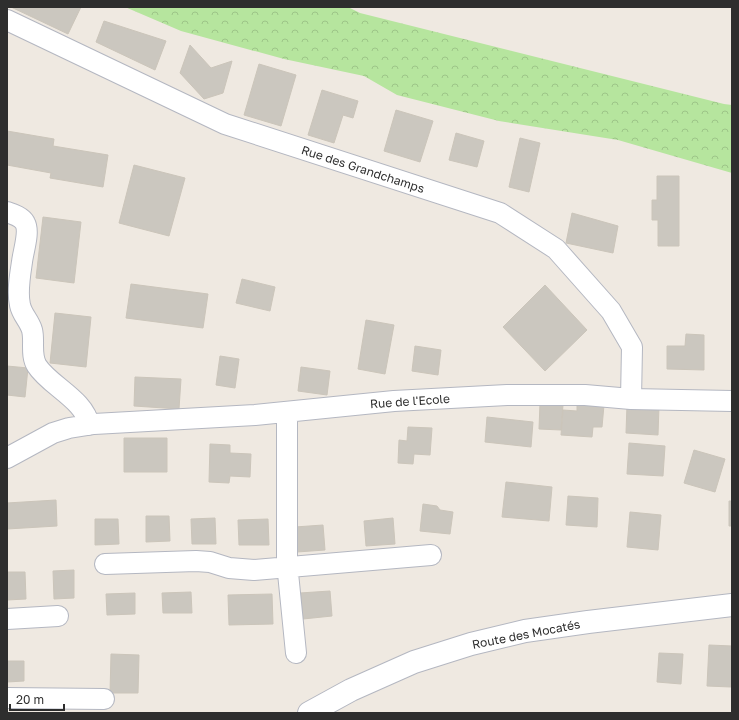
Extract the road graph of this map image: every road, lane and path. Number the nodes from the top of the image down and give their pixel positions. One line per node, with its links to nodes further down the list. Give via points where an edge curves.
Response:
1 (7, 20): 3 (street, Rue des Grandchamps, via 226,124 500,213 556,249 610,310 632,347)
2 (7, 212): 6 (street, via 23,219 26,224 19,289 22,313 32,329 35,361 37,366 81,408)
3 (631, 399): 4 (street, Rue de l'Ecole); 5 (street, Rue de l'Ecole, via 585,395 507,395)
4 (732, 401)
5 (287, 412): 6 (street, Rue de l'Ecole); 10 (street)
6 (89, 425): 7 (street, Rue de l'Ecole, via 54,433)
7 (7, 458)
8 (431, 555): 10 (street)
9 (105, 564): 10 (street, via 196,561 243,570)
10 (287, 568): 14 (street)
11 (732, 605): 17 (street, Route des Mocatés, via 525,631 471,644 414,662)
12 (58, 616): 13 (street)
13 (7, 620)
14 (296, 653)
15 (7, 698): 16 (street)
16 (104, 699)
17 (309, 713)

